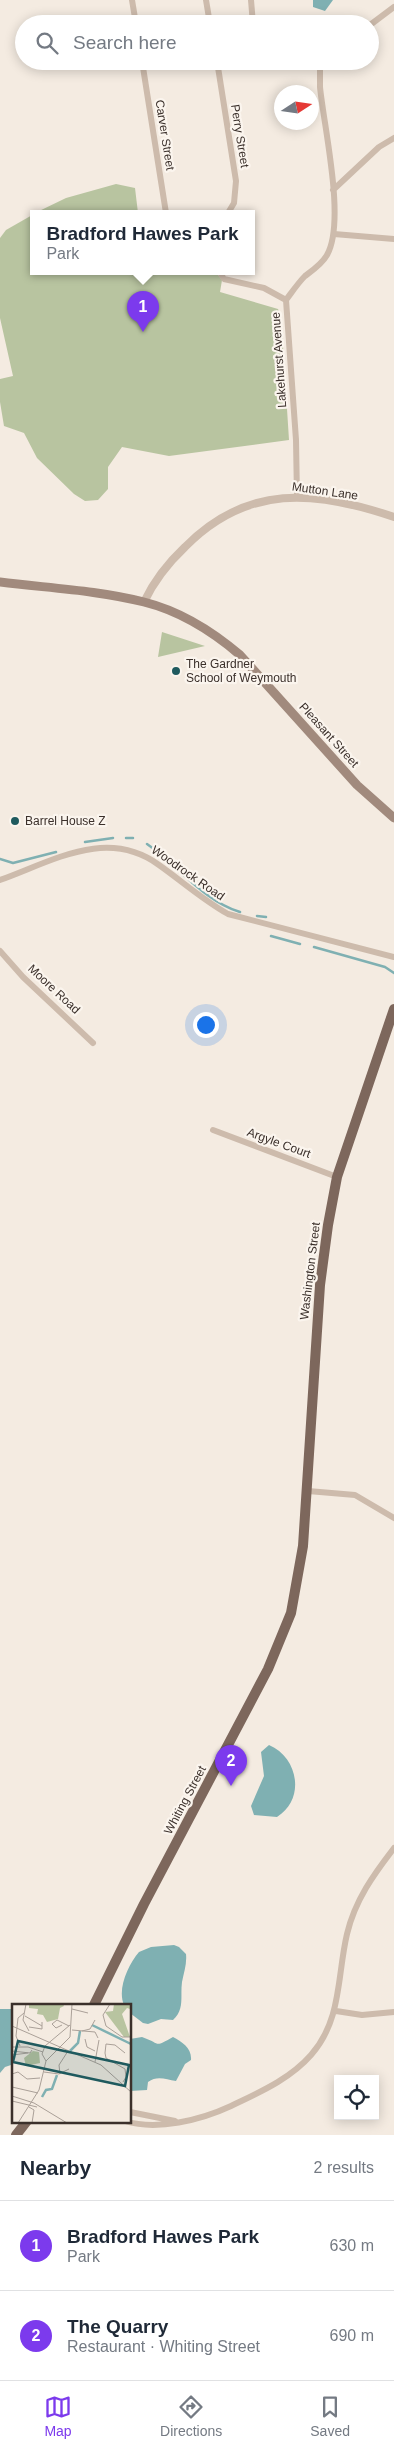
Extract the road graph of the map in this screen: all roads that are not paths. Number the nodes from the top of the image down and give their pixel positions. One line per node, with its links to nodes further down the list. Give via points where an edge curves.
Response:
1 (132, 0): 5 (street)
2 (206, 0): 6 (street)
3 (251, 0): 7 (street)
4 (394, 7): 8 (street)
5 (134, 15)
6 (208, 15)
7 (252, 15)
8 (379, 18)
9 (143, 70): 14 (street, Carver Street)
10 (218, 70): 15 (street, Perry Street, via 236,181 235,197)
11 (322, 70): 13 (street, Lakehurst Avenue, via 320,95)
12 (394, 138): 13 (street, via 379,147)
13 (333, 190): 16 (street, Lakehurst Avenue)
14 (166, 210)
15 (229, 210)
16 (334, 234): 17 (street); 19 (street, Lakehurst Avenue, via 328,255 299,282)
17 (394, 239)
18 (222, 275): 19 (street, via 224,279 253,285)
19 (286, 300): 20 (street, Lakehurst Avenue)
20 (297, 498): 21 (street, Mutton Lane, via 348,504); 23 (street, Mutton Lane, via 250,503 235,508 210,524 160,575)
21 (394, 517)
22 (0, 582): 23 (main road, Pleasant Street)
23 (144, 602): 24 (main road, Pleasant Street, via 194,622 240,655 357,785)
24 (394, 818)
25 (0, 880): 27 (street, Woodrock Road, via 86,849 101,846 130,849 160,865 205,901 228,914)
26 (0, 951): 29 (street, Moore Road)
27 (394, 956)
28 (394, 1009): 31 (main road, Washington Street)
29 (93, 1043)
30 (213, 1130): 31 (street, Argyle Court)
31 (337, 1177): 32 (main road, Washington Street, via 320,1285)
32 (308, 1491): 33 (street, via 355,1495); 34 (main road, Washington Street)
33 (394, 1518)
34 (303, 1546): 36 (main road, Whiting Street, via 291,1613 274,1657)
35 (394, 1848): 37 (street, via 366,1886 353,1914 345,1944)
36 (94, 2004)
37 (336, 2011): 38 (street, via 362,2015); 40 (street, via 317,2048 287,2076 218,2112)
38 (394, 2012)
39 (131, 2112): 40 (street)
40 (176, 2121): 42 (street, via 157,2126)
41 (25, 2122): 43 (main road)
42 (131, 2122)
43 (16, 2135)

